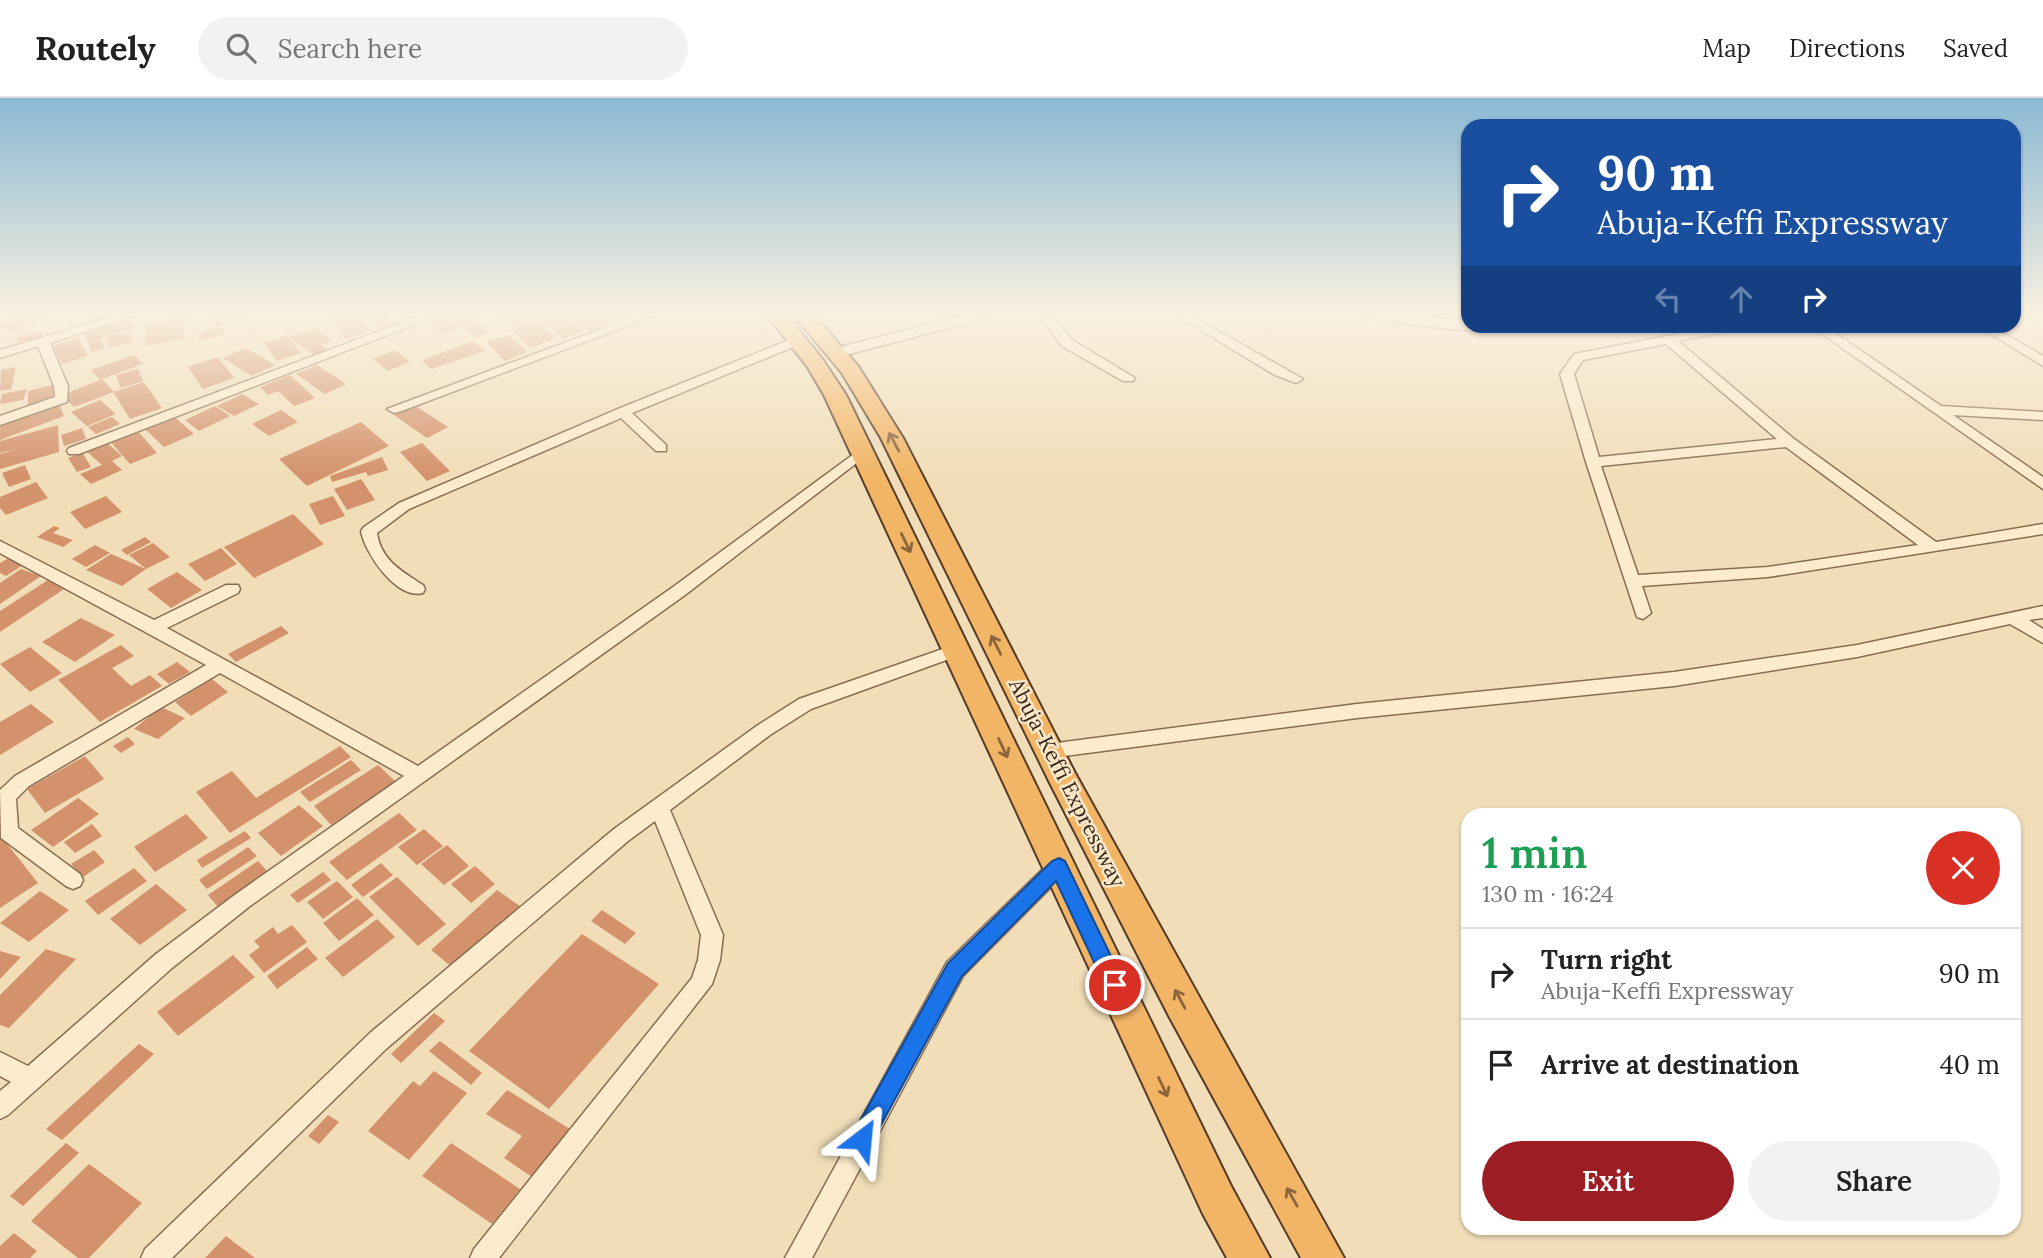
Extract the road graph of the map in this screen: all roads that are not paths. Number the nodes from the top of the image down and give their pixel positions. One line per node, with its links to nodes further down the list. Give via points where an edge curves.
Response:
1 (54, 368): 18 (street, via 62,399)
2 (292, 368): 21 (street)
3 (507, 368): 14 (street)
4 (715, 368): 16 (street)
5 (822, 368): 22 (highway, Abuja-Keffi Expressway)
6 (848, 368): 38 (highway, Abuja-Keffi Expressway, one-way to 6, via 892,438)
7 (1111, 368): 12 (street)
8 (1272, 368): 13 (street)
9 (1570, 368): 23 (street, via 1567,374)
10 (1702, 368): 19 (street)
11 (1878, 368): 15 (street)
12 (1128, 378)
13 (1296, 379)
14 (394, 410)
15 (1938, 410): 17 (street); 24 (street)
16 (623, 412): 20 (street); 30 (street, via 404,506 369,531 381,566)
17 (2043, 416)
18 (0, 421)
19 (1789, 442): 23 (street); 27 (street)
20 (661, 448)
21 (74, 450)
22 (862, 452): 36 (highway, Abuja-Keffi Expressway, one-way to 36); 39 (street, via 679,591)
23 (1593, 462): 28 (street)
24 (2043, 484)
25 (2043, 530): 27 (street)
26 (0, 546): 34 (street)
27 (1933, 548): 28 (street, via 1768,572)
28 (1633, 581): 32 (street)
29 (232, 589): 34 (street)
30 (417, 589)
31 (2043, 612): 33 (street)
32 (1643, 613)
33 (2013, 618): 35 (street); 38 (street, via 1857,651 1674,679 1357,711)
34 (154, 627): 37 (street)
35 (2043, 637)
36 (957, 650): 40 (street, via 805,704); 41 (highway, Abuja-Keffi Expressway, one-way to 41)
37 (220, 666): 39 (street); 42 (street, via 22,781 6,796 8,832)
38 (1049, 751): 50 (highway, Abuja-Keffi Expressway, one-way to 38)
39 (418, 775): 44 (street, via 164,961)
40 (659, 807): 46 (street, via 377,1041); 47 (street, via 712,935 701,984)
41 (1059, 866): 48 (street, via 955,970); 49 (highway, Abuja-Keffi Expressway, one-way to 49)
42 (73, 880)
43 (0, 1063): 44 (street)
44 (30, 1080): 45 (street)
45 (0, 1107)
46 (153, 1258)
47 (482, 1258)
48 (798, 1258)
49 (1249, 1258)
50 (1323, 1258)

